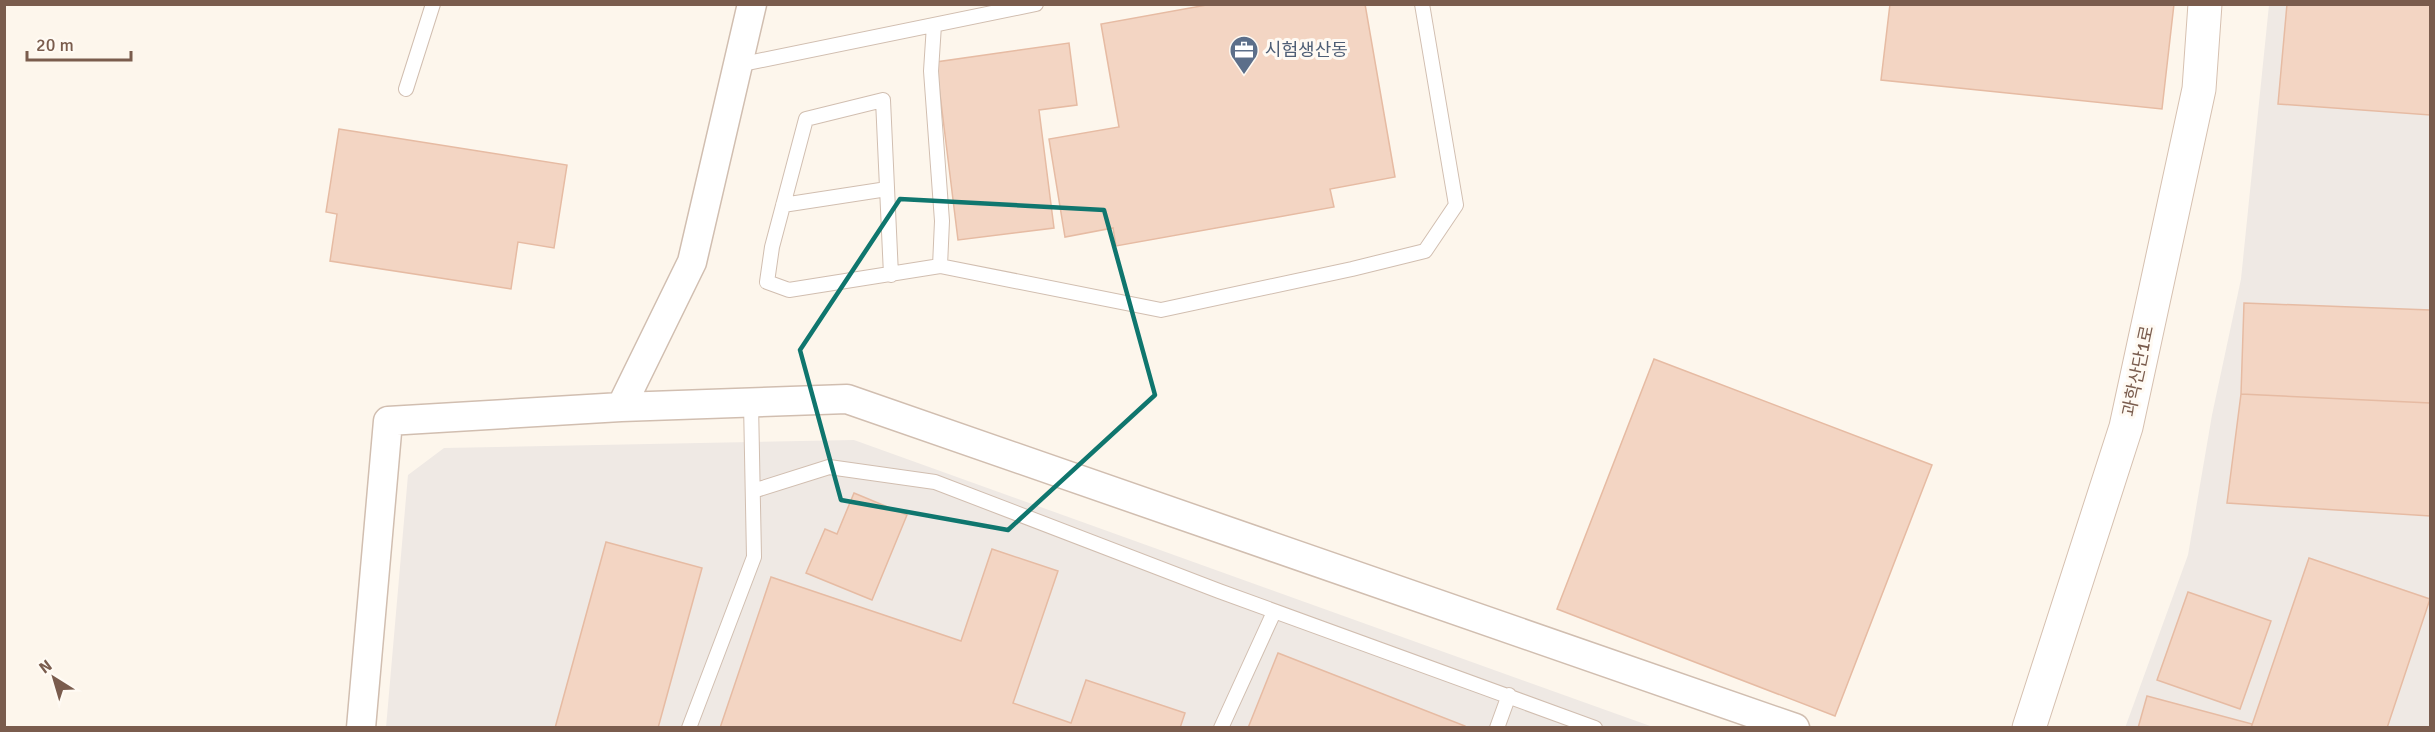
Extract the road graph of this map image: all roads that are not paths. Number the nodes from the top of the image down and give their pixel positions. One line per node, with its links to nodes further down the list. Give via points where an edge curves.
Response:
1 (433, 4): 8 (lane)
2 (752, 4): 7 (street)
3 (1036, 4): 6 (lane)
4 (1422, 4): 11 (lane, via 1456,205 1425,251 1161,310)
5 (2205, 4): 24 (main road, 과학산단1로, via 2199,88 2126,427)
6 (933, 25): 7 (lane); 11 (lane, via 931,71 942,221)
7 (738, 65): 14 (street, via 692,262)
8 (406, 89)
9 (887, 189): 10 (lane); 10 (lane, via 883,100 806,119); 12 (lane)
10 (783, 205): 12 (lane, via 767,282 789,290)
11 (940, 266): 12 (lane)
12 (891, 275)
13 (751, 403): 14 (street); 15 (lane); 23 (street, via 846,399)
14 (621, 407): 18 (street, via 388,421)
15 (753, 491): 16 (lane, via 829,467 935,482); 19 (lane, via 754,557)
16 (1274, 612): 17 (lane); 20 (lane)
17 (1509, 695): 21 (lane); 22 (lane)
18 (361, 728)
19 (689, 728)
20 (1221, 728)
21 (1497, 728)
22 (1595, 728)
23 (1795, 728)
24 (2029, 728)

